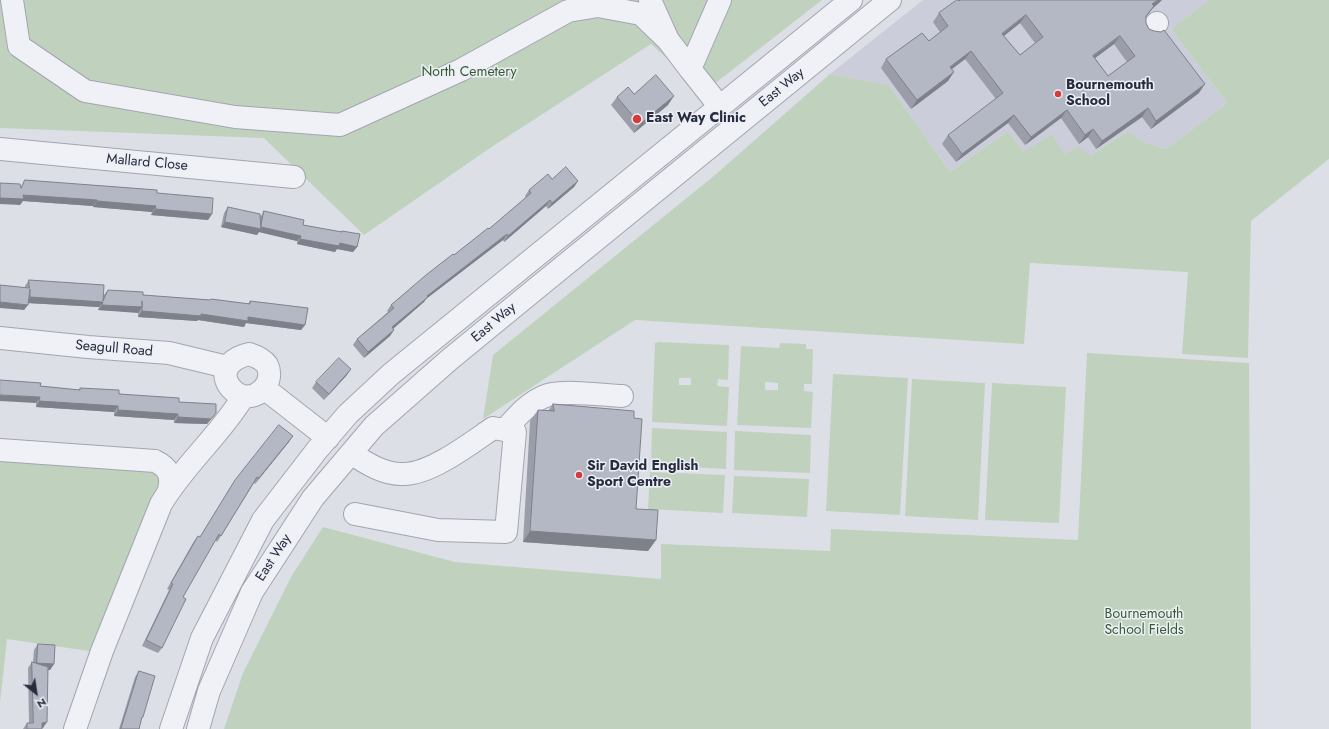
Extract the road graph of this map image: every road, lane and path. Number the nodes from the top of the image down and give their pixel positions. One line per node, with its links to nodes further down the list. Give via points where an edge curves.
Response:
1 (12, 0): 6 (street, via 19,46 85,91 235,117 340,125 461,70 568,11 598,6 641,14)
2 (650, 0): 6 (street)
3 (720, 0): 7 (street)
4 (851, 0): 8 (street, East Way)
5 (890, 0): 9 (street, East Way)
6 (668, 40): 7 (street)
7 (690, 69): 10 (street)
8 (764, 71): 9 (street); 10 (street, East Way)
9 (780, 90): 19 (street, East Way, via 449,360)
10 (720, 107): 16 (street, East Way)
11 (0, 149): 12 (street, Mallard Close)
12 (294, 177)
13 (0, 338): 14 (street, Seagull Road, via 169,353)
14 (227, 367): 15 (street, via 232,360 240,356 249,354 259,358 267,365 269,374); 18 (street, via 225,378 228,386)
15 (264, 388): 18 (street, via 253,397); 21 (street)
16 (367, 396): 19 (street); 21 (street, East Way)
17 (622, 396): 20 (street, via 563,393 549,395 537,400)
18 (243, 397): 25 (street)
19 (387, 415): 23 (street, East Way, via 374,426)
20 (499, 429): 23 (street, via 417,473 393,474 366,464); 27 (street, via 515,432 506,532 438,530)
21 (328, 438): 24 (street, East Way)
22 (0, 450): 25 (street, via 155,461 169,472)
23 (352, 453): 26 (street, East Way)
24 (292, 482): 26 (street); 29 (street, East Way, via 263,520 202,638)
25 (169, 490): 28 (street, via 161,504 105,644)
26 (313, 498): 30 (street, East Way, via 252,592 210,691)
27 (355, 514)
28 (75, 729)
29 (171, 729)
30 (198, 729)

